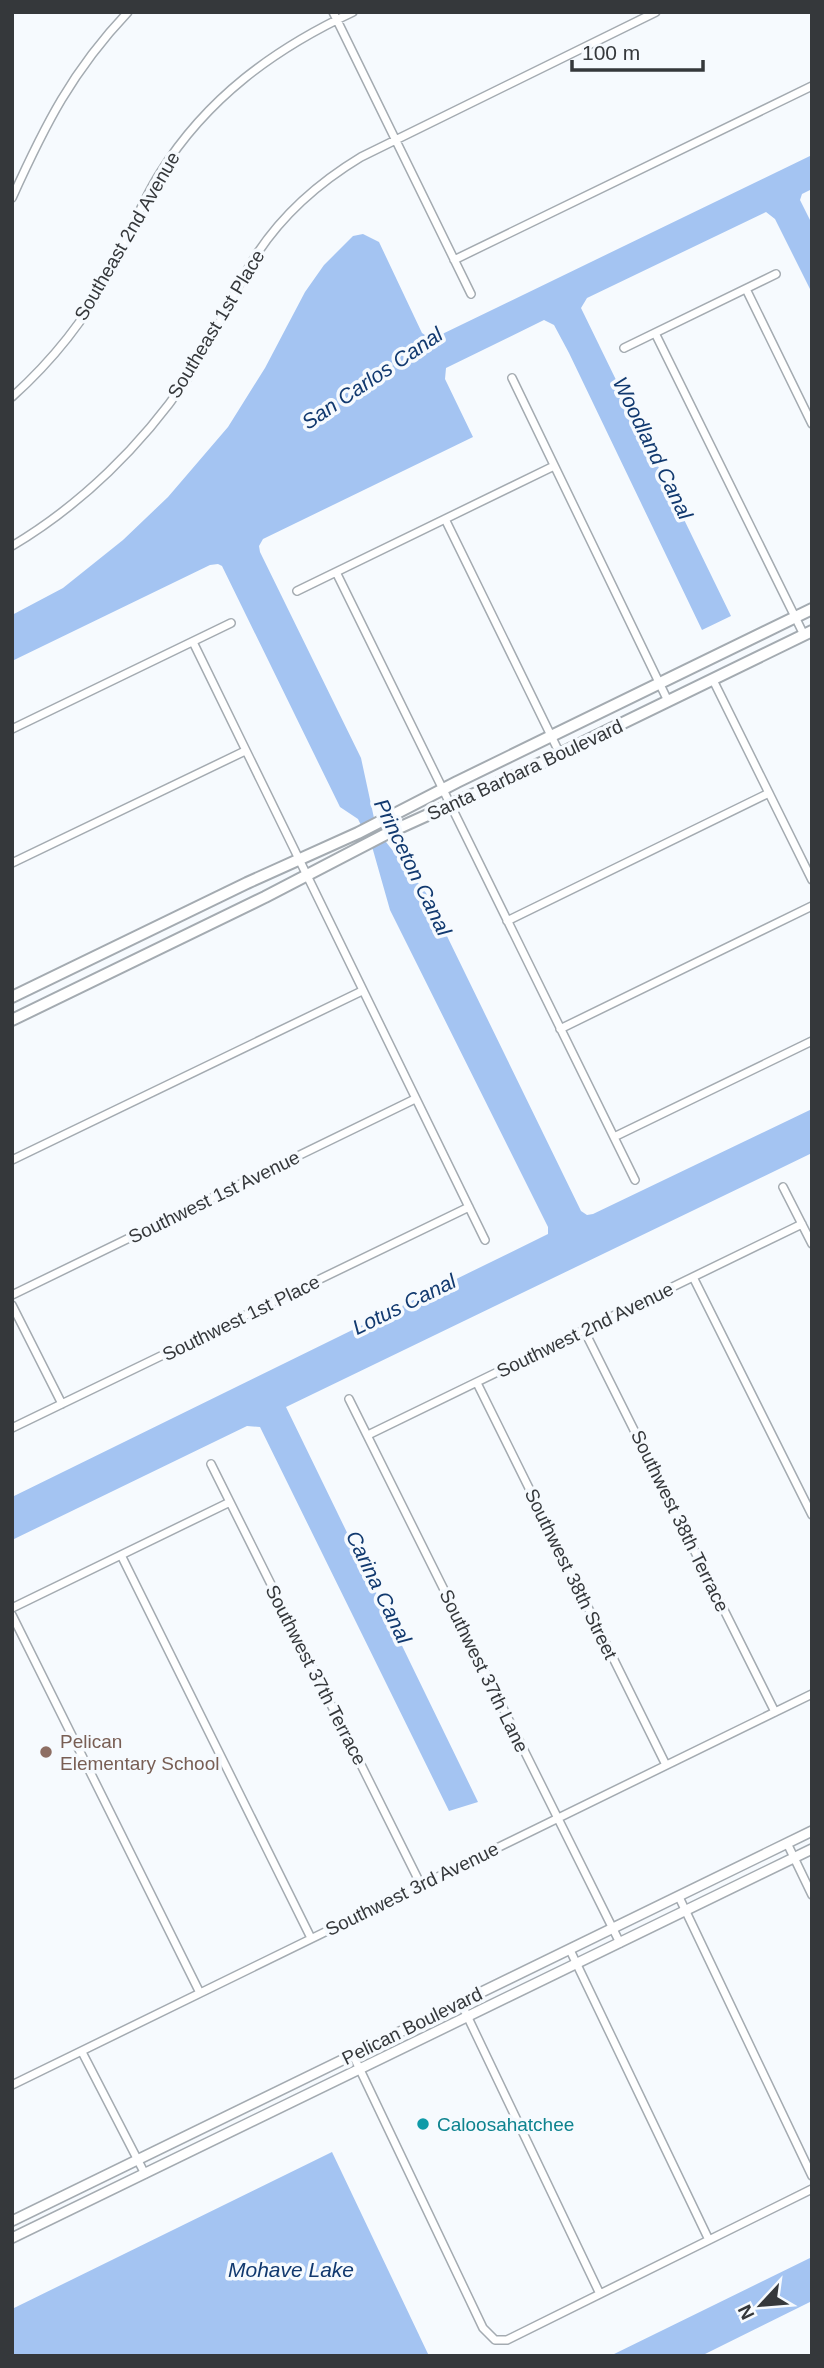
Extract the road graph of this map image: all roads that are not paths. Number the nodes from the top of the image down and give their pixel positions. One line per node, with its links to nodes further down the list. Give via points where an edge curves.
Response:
1 (128, 12): 7 (street, via 57,104)
2 (353, 12): 4 (street, Southeast 2nd Avenue)
3 (656, 12): 6 (street, Southeast 1st Place)
4 (335, 16): 6 (street); 15 (street, Southeast 2nd Avenue, via 253,69 191,129 155,182 93,302 58,350)
5 (812, 86): 8 (street)
6 (395, 139): 8 (street); 19 (street, Southeast 1st Place, via 340,170 294,207 247,270 204,353 148,430 81,496)
7 (12, 198)
8 (454, 261): 11 (street)
9 (776, 274): 10 (street)
10 (746, 289): 12 (street); 16 (street)
11 (471, 294)
12 (656, 333): 13 (street); 23 (street)
13 (624, 348)
14 (512, 378): 17 (street)
15 (12, 397)
16 (812, 424)
17 (554, 466): 18 (street); 28 (street)
18 (445, 519): 20 (street); 31 (street)
19 (12, 547)
20 (336, 572): 21 (street); 34 (street)
21 (297, 591)
22 (812, 609): 23 (main road, Santa Barbara Boulevard)
23 (794, 617): 25 (street); 28 (main road, Santa Barbara Boulevard)
24 (231, 624): 26 (street)
25 (808, 633): 27 (main road, Santa Barbara Boulevard)
26 (193, 642): 30 (street); 32 (street)
27 (713, 680): 29 (main road, Santa Barbara Boulevard); 35 (street)
28 (660, 682): 29 (street); 31 (main road, Santa Barbara Boulevard)
29 (668, 701): 33 (main road, Santa Barbara Boulevard)
30 (12, 729)
31 (550, 736): 33 (street); 34 (main road, Santa Barbara Boulevard)
32 (245, 751): 37 (street); 38 (street)
33 (560, 754): 36 (main road, Santa Barbara Boulevard)
34 (443, 789): 36 (street); 37 (main road, Santa Barbara Boulevard)
35 (769, 793): 40 (street); 42 (street)
36 (450, 805): 39 (main road, Santa Barbara Boulevard); 42 (street)
37 (298, 859): 39 (street); 43 (main road, Santa Barbara Boulevard)
38 (12, 863)
39 (306, 876): 44 (main road, Santa Barbara Boulevard); 45 (street)
40 (812, 880)
41 (812, 906): 48 (street)
42 (508, 921): 48 (street)
43 (124, 943): 44 (main road); 46 (main road, Santa Barbara Boulevard)
44 (132, 961): 47 (main road, Santa Barbara Boulevard)
45 (362, 991): 50 (street); 52 (street)
46 (12, 997)
47 (12, 1020)
48 (560, 1029): 51 (street)
49 (812, 1041): 51 (street)
50 (415, 1099): 55 (street); 60 (street, Southwest 1st Avenue)
51 (614, 1137): 53 (street)
52 (12, 1160)
53 (635, 1180)
54 (783, 1187): 56 (street)
55 (469, 1207): 57 (street); 65 (street, Southwest 1st Place)
56 (802, 1224): 58 (street); 59 (street, Southwest 2nd Avenue)
57 (485, 1240)
58 (812, 1244)
59 (693, 1277): 62 (street, Southwest 2nd Avenue); 70 (street)
60 (12, 1294)
61 (12, 1305): 65 (street)
62 (584, 1330): 63 (street, Southwest 2nd Avenue); 75 (street, Southwest 38th Terrace)
63 (477, 1383): 67 (street, Southwest 2nd Avenue); 76 (street, Southwest 38th Street)
64 (348, 1399): 67 (street, Southwest 37th Lane)
65 (62, 1404): 66 (street, Southwest 1st Place)
66 (12, 1428)
67 (368, 1435): 77 (street, Southwest 37th Lane)
68 (211, 1464): 69 (street, Southwest 37th Terrace)
69 (230, 1502): 71 (street); 82 (street, Southwest 37th Terrace)
70 (812, 1515)
71 (121, 1555): 72 (street); 87 (street)
72 (12, 1608)
73 (12, 1615): 91 (street)
74 (812, 1694): 75 (street, Southwest 3rd Avenue)
75 (775, 1712): 76 (street, Southwest 3rd Avenue)
76 (666, 1765): 77 (street, Southwest 3rd Avenue)
77 (558, 1819): 82 (street, Southwest 3rd Avenue); 86 (street, Southwest 37th Lane)
78 (812, 1831): 79 (street, Pelican Boulevard)
79 (787, 1843): 81 (street); 84 (street, Pelican Boulevard)
80 (812, 1849): 81 (street, Pelican Boulevard)
81 (794, 1857): 83 (street); 85 (street, Pelican Boulevard)
82 (421, 1885): 87 (street, Southwest 3rd Avenue)
83 (812, 1895)
84 (678, 1896): 85 (street); 86 (street, Pelican Boulevard)
85 (685, 1912): 88 (street, Pelican Boulevard); 100 (street)
86 (612, 1928): 88 (street, Southwest 37th Lane); 89 (street, Pelican Boulevard)
87 (312, 1938): 91 (street, Southwest 3rd Avenue)
88 (620, 1943): 90 (street, Pelican Boulevard)
89 (570, 1950): 90 (street); 92 (street, Pelican Boulevard)
90 (577, 1964): 93 (street, Pelican Boulevard); 104 (street)
91 (200, 1993): 94 (street, Southwest 3rd Avenue)
92 (461, 2003): 93 (street); 95 (street, Pelican Boulevard)
93 (468, 2017): 96 (street, Pelican Boulevard); 105 (street)
94 (82, 2052): 97 (street, Southwest 3rd Avenue); 98 (street)
95 (353, 2055): 96 (street); 98 (street, Pelican Boulevard)
96 (360, 2070): 99 (street, Pelican Boulevard); 105 (street, via 483,2328 495,2340 507,2340)
97 (12, 2085)
98 (137, 2160): 99 (street); 102 (street, Pelican Boulevard)
99 (145, 2174): 103 (street, Pelican Boulevard)
100 (812, 2176)
101 (812, 2189): 104 (street)
102 (12, 2221)
103 (12, 2238)
104 (709, 2240): 105 (street)
105 (600, 2294)

